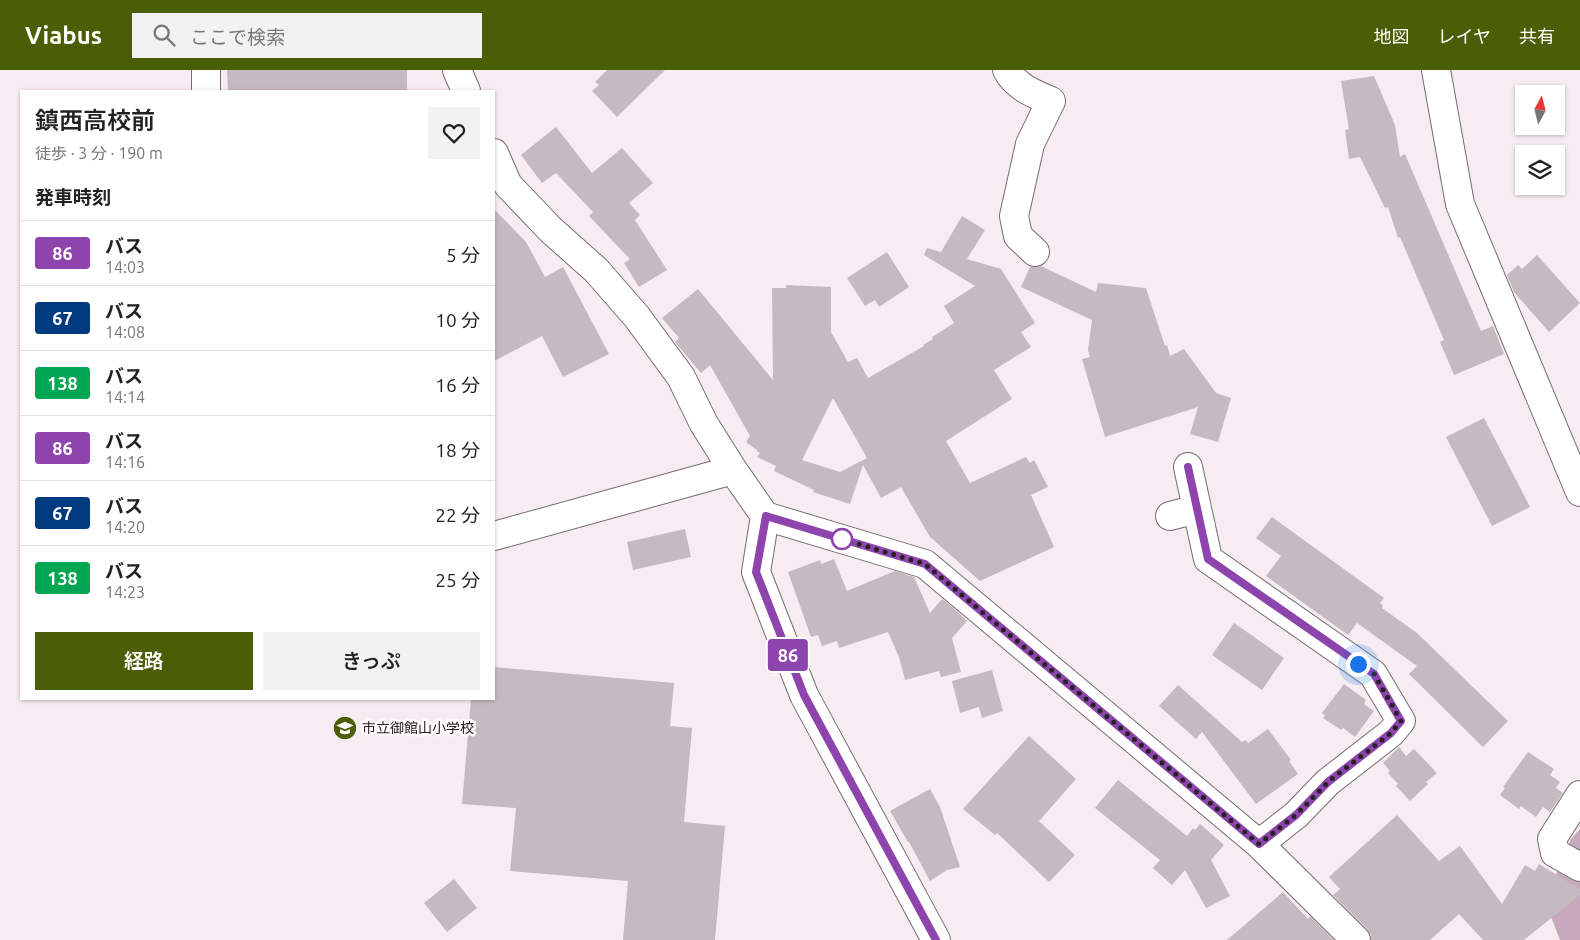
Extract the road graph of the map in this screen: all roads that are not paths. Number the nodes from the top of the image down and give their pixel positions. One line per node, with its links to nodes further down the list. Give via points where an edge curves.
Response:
1 (206, 70): 5 (street)
2 (457, 70): 6 (street)
3 (1007, 70): 8 (street, via 1024,88 1051,101 1030,144 1014,216 1018,236)
4 (1436, 70): 11 (street, via 1460,204)
5 (206, 90)
6 (466, 90)
7 (495, 155): 10 (street, via 508,185 596,270 637,317 681,377 704,424)
8 (1035, 252)
9 (1188, 467): 12 (street)
10 (734, 470): 13 (street); 15 (street)
11 (1580, 492)
12 (1197, 509): 14 (street); 17 (street, via 1208,559 1374,674 1401,721 1391,733 1328,782 1296,815)
13 (766, 516): 17 (street, via 925,564); 19 (street, via 756,572 804,695)
14 (1170, 516)
15 (495, 536)
16 (1580, 795): 18 (street, via 1552,839 1555,853)
17 (1259, 844): 20 (street)
18 (1580, 867)
19 (936, 940)
20 (1356, 940)

